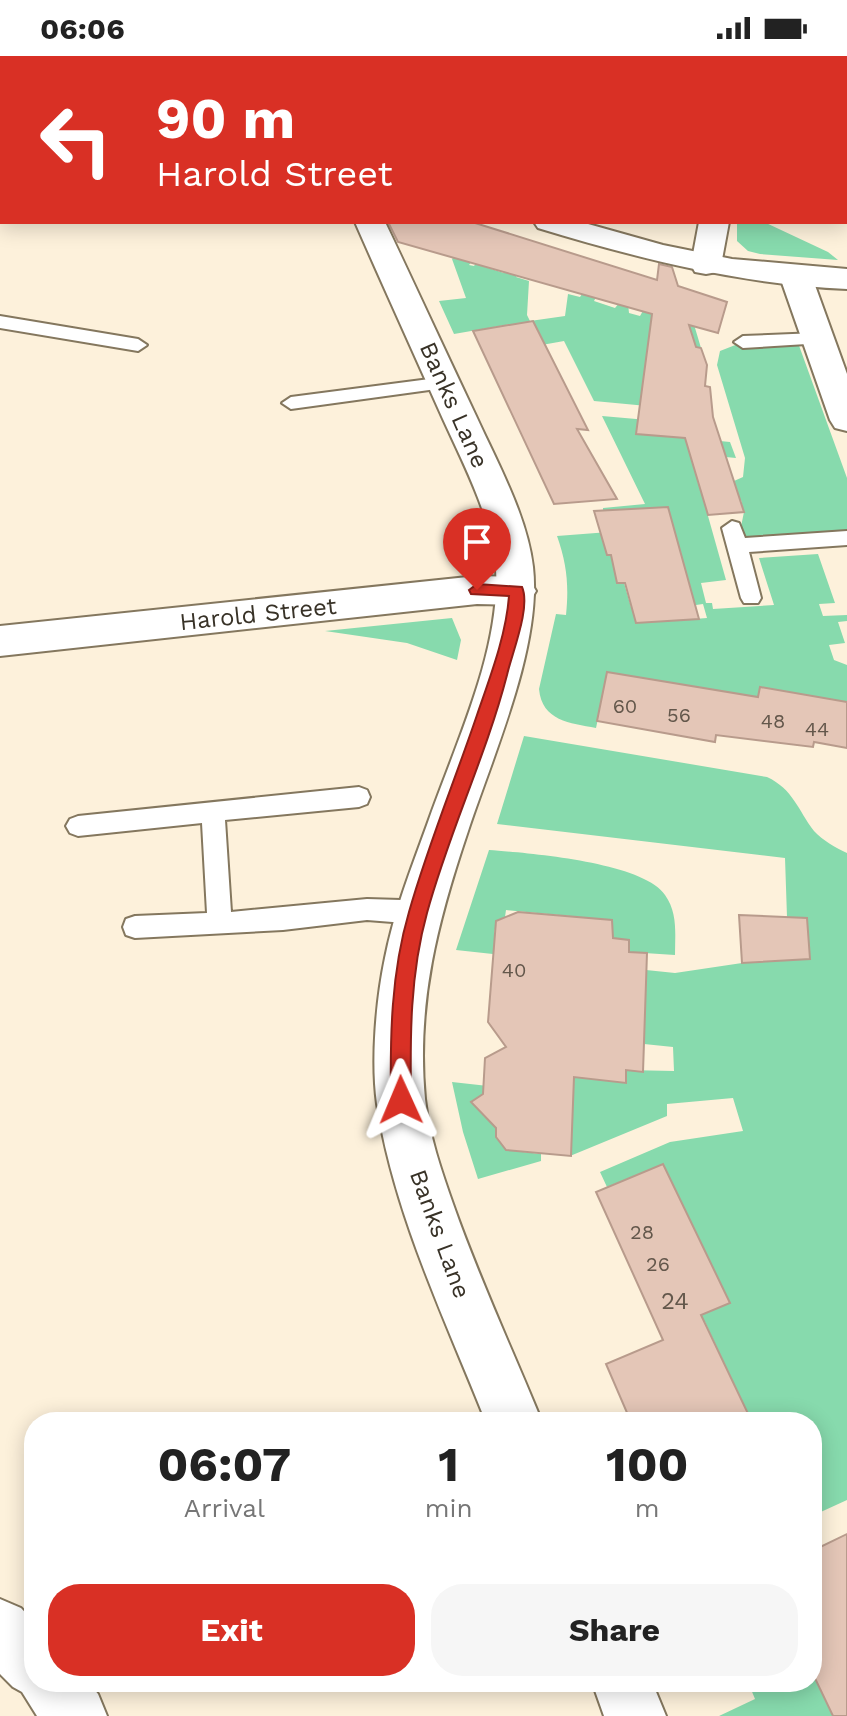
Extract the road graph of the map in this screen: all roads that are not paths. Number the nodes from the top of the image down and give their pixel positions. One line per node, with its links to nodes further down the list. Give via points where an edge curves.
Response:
1 (371, 224): 11 (street, Banks Lane)
2 (556, 224): 4 (street)
3 (714, 224): 4 (street)
4 (706, 265): 5 (street)
5 (796, 277): 6 (street); 8 (street)
6 (847, 279)
7 (0, 322): 10 (lane)
8 (817, 339): 9 (lane); 13 (street)
9 (743, 342)
10 (138, 345)
11 (445, 383): 12 (lane); 15 (street, Banks Lane, via 506,529)
12 (291, 403)
13 (847, 420)
14 (847, 538): 16 (lane, via 735,537)
15 (517, 591): 17 (street, Harold Street, via 477,590); 21 (street, Banks Lane, via 496,685)
16 (751, 598)
17 (0, 641)
18 (359, 797): 19 (lane)
19 (213, 812): 20 (lane); 22 (lane)
20 (78, 826)
21 (418, 913): 22 (lane, via 354,909); 24 (street, Banks Lane, via 400,1026 404,1115 412,1157 442,1246)
22 (220, 922): 23 (lane)
23 (135, 927)
24 (510, 1412)
25 (0, 1629): 26 (street)
26 (24, 1655)
27 (57, 1692): 29 (street)
28 (626, 1692): 30 (street)
29 (76, 1716)
30 (635, 1716)

